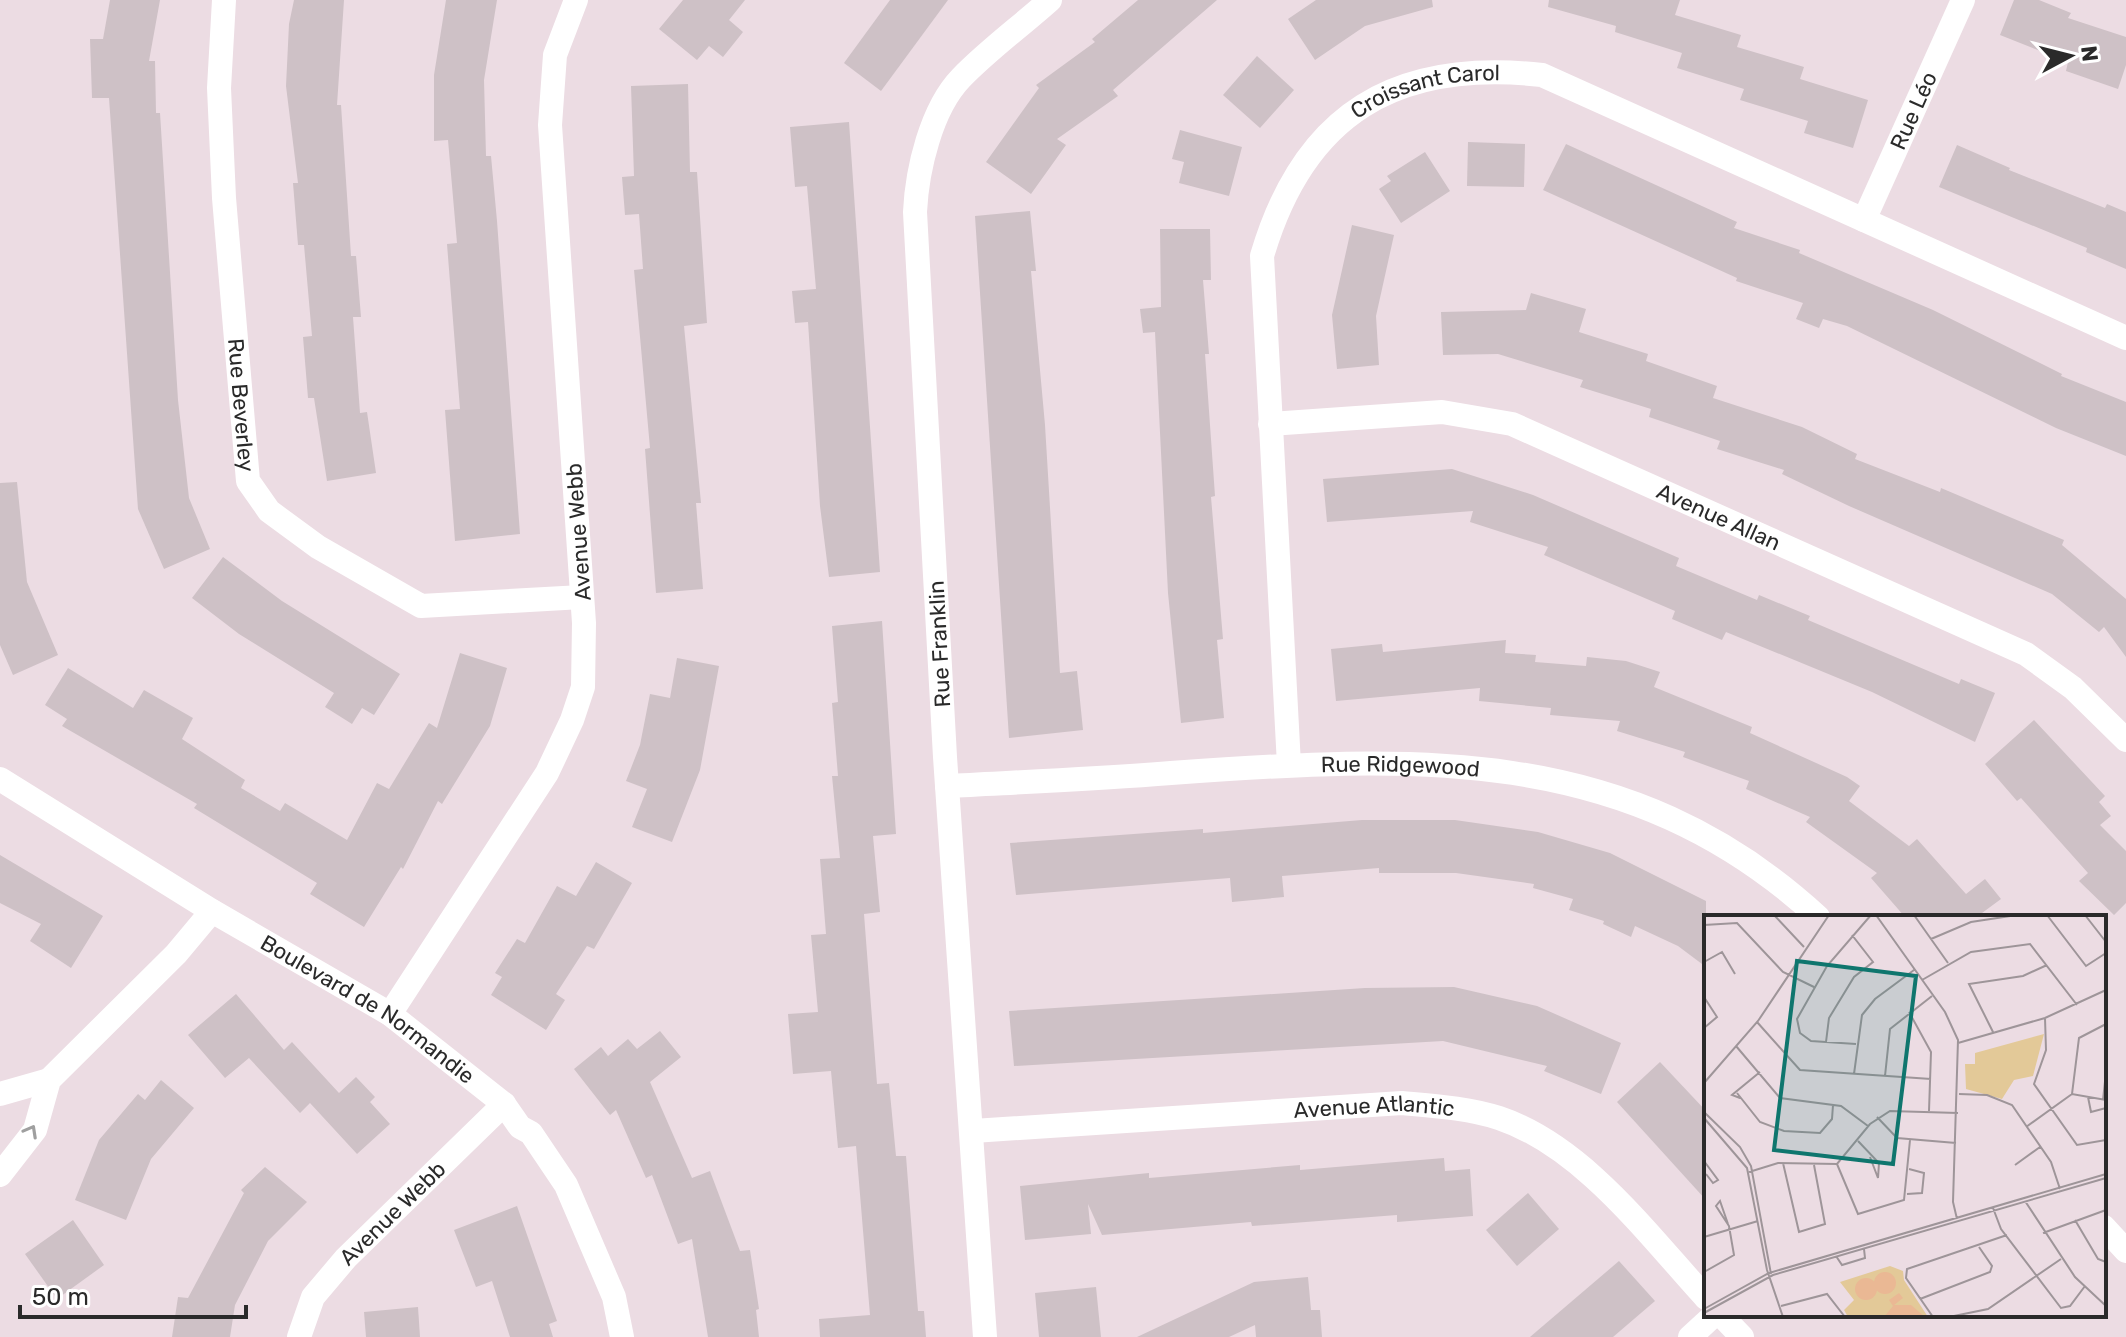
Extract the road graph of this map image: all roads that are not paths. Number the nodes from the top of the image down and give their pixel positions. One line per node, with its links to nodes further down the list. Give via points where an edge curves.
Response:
1 (224, 0): 8 (street, Rue Beverley, via 219,88 224,198 248,481 269,511 318,547 421,606)
2 (576, 0): 8 (street, Avenue Webb, via 555,55 550,125)
3 (1050, 0): 12 (street, Rue Franklin, via 958,80 933,126 917,175 916,248)
4 (1963, 0): 5 (street, Rue Léo)
5 (1864, 220): 6 (street, Croissant Carol); 7 (street, Croissant Carol, via 1542,75 1482,71 1417,82 1374,99 1338,122 1295,172 1272,222 1262,256)
6 (2126, 338)
7 (1270, 424): 9 (street, Avenue Allan, via 1442,412 1512,424 2026,654 2073,688); 10 (street, Croissant Carol)
8 (582, 597): 15 (street, Avenue Webb, via 583,687 572,720 547,773)
9 (2126, 740)
10 (1289, 765): 12 (street, Rue Ridgewood); 14 (street, Rue Ridgewood, via 1459,764 1545,776 1616,797 1719,844)
11 (0, 779): 13 (street, Boulevard de Normandie)
12 (947, 786): 19 (street, Rue Franklin)
13 (212, 911): 15 (street, Boulevard de Normandie); 16 (street)
14 (1815, 915)
15 (390, 1014): 18 (street, Boulevard de Normandie)
16 (49, 1080): 17 (street); 20 (street, one-way to 16, via 35,1130)
17 (0, 1094)
18 (504, 1104): 26 (street, Avenue Webb, via 346,1258 313,1297); 27 (street, Boulevard de Normandie, via 566,1185 614,1297)
19 (973, 1131): 23 (street, Avenue Atlantic, via 1402,1103 1453,1107 1500,1118 1543,1138 1581,1165); 28 (street, Rue Franklin)
20 (0, 1175)
21 (2106, 1229): 22 (street)
22 (2126, 1251)
23 (1704, 1296)
24 (1712, 1317): 29 (street)
25 (1723, 1317): 30 (street)
26 (299, 1337)
27 (622, 1337)
28 (985, 1337)
29 (1690, 1337)
30 (1742, 1337)

